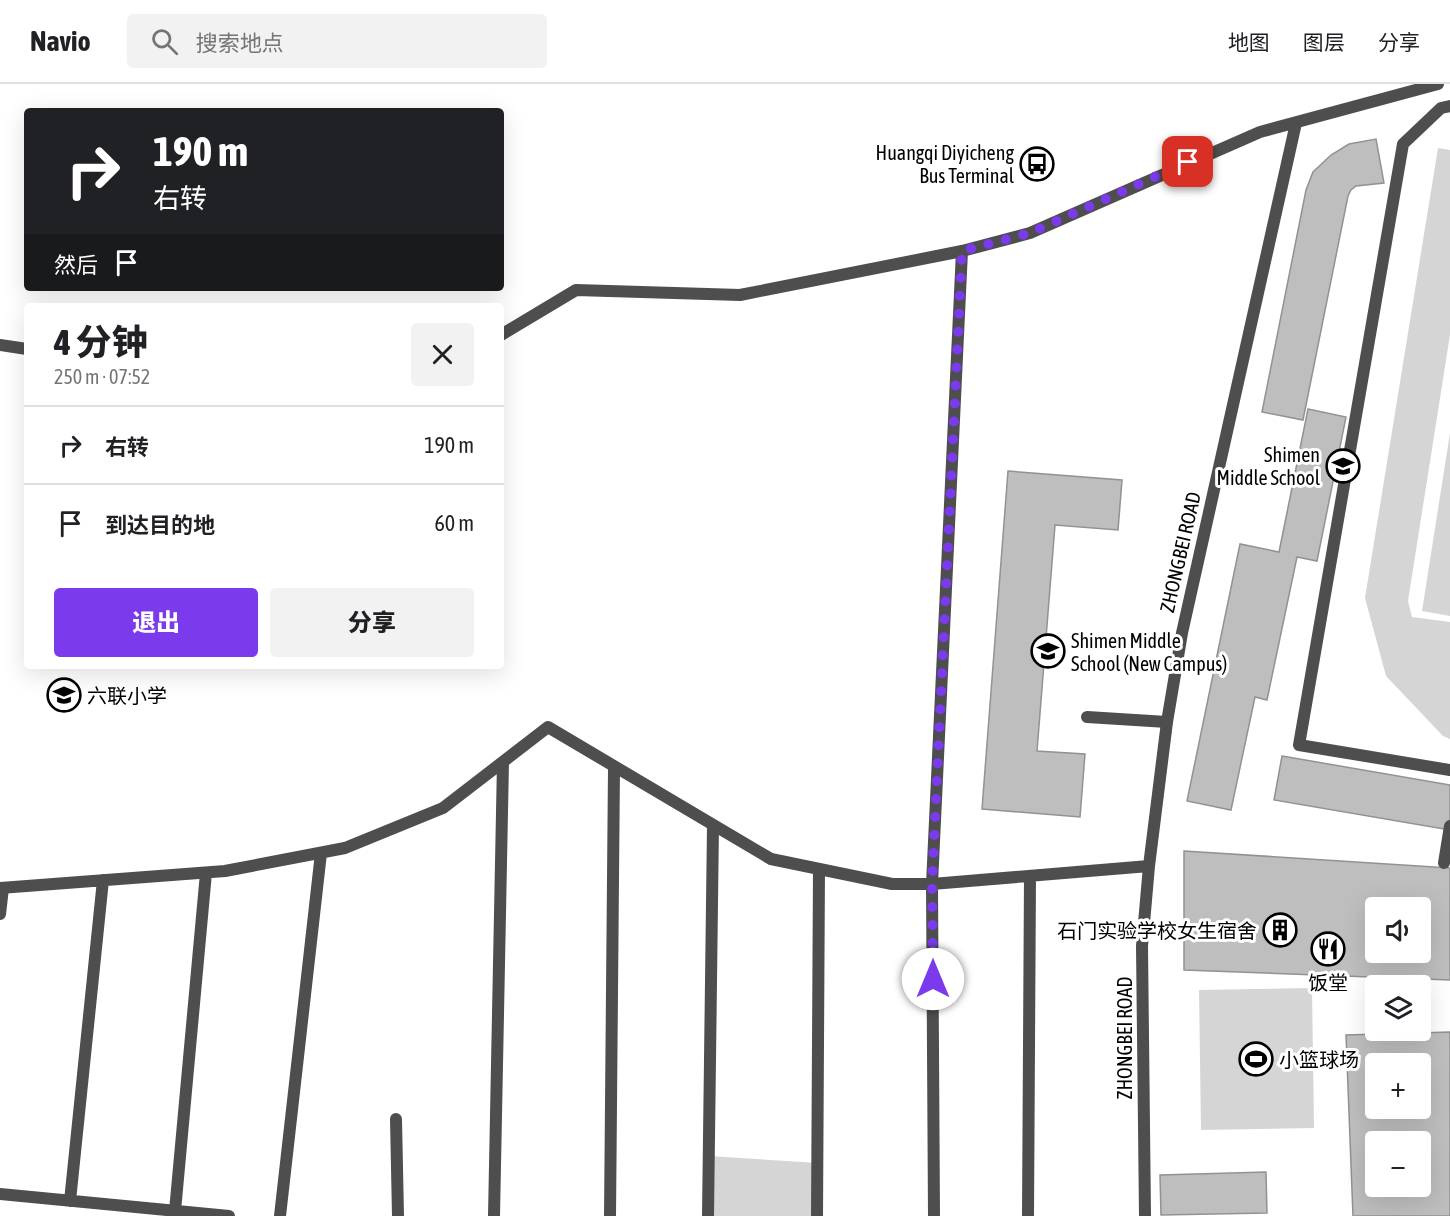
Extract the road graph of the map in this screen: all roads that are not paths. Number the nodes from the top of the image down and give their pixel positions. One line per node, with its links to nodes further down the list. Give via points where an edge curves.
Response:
1 (1438, 84): 3 (street)
2 (1450, 106): 12 (street, via 1441,108 1403,144 1299,745)
3 (1296, 123): 4 (street, via 1249,136 1030,233); 9 (street, ZHONGBEI ROAD, via 1182,633)
4 (962, 251): 5 (street, via 740,295 576,290); 22 (street)
5 (504, 333)
6 (0, 345): 7 (street)
7 (24, 349)
8 (1087, 717): 9 (street)
9 (1167, 722): 17 (street, ZHONGBEI ROAD)
10 (503, 762): 11 (street, via 548,727); 15 (street, via 443,808 345,848); 32 (street)
11 (614, 767): 13 (street); 33 (street)
12 (1450, 770)
13 (713, 825): 18 (street, via 771,859); 34 (street)
14 (1450, 826): 16 (street)
15 (321, 853): 19 (street); 30 (street)
16 (1444, 863)
17 (1149, 866): 20 (street); 38 (street, ZHONGBEI ROAD, via 1142,946)
18 (819, 869): 22 (street, via 892,884); 35 (street)
19 (206, 873): 21 (street); 28 (street)
20 (1030, 876): 22 (street); 37 (street)
21 (103, 880): 23 (street); 27 (street)
22 (932, 884): 36 (street)
23 (2, 888): 24 (street)
24 (0, 914)
25 (396, 1119): 31 (street)
26 (0, 1194): 27 (street)
27 (70, 1200): 28 (street)
28 (175, 1210): 29 (street)
29 (229, 1216)
30 (280, 1216)
31 (398, 1216)
32 (494, 1216)
33 (610, 1216)
34 (708, 1216)
35 (817, 1216)
36 (934, 1216)
37 (1028, 1216)
38 (1145, 1216)

